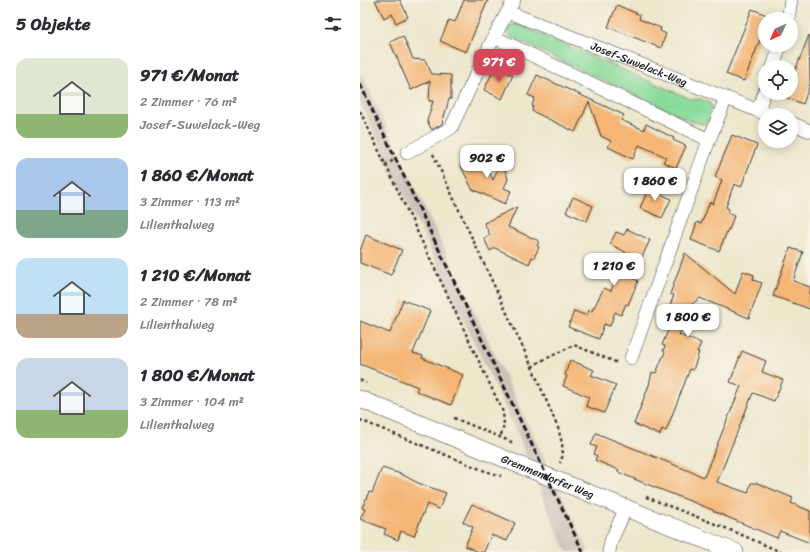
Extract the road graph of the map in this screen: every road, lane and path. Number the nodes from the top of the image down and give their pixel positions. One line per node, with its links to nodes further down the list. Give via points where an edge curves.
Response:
1 (791, 0): 3 (street)
2 (511, 6): 4 (street, Josef-Suwelack-Weg); 5 (street, Josef-Suwelack-Weg)
3 (789, 12)
4 (494, 37): 10 (street); 11 (street, Josef-Suwelack-Weg, via 451,128)
5 (726, 98): 7 (street, Josef-Suwelack-Weg); 10 (street)
6 (360, 111): 14 (path)
7 (758, 111)
8 (798, 126): 9 (street)
9 (810, 131)
10 (709, 140): 15 (street)
11 (427, 142): 12 (street, Josef-Suwelack-Weg); 16 (path)
12 (407, 153)
13 (392, 162): 14 (path)
14 (385, 165): 19 (path, via 503,412 504,425)
15 (631, 358): 16 (path, via 618,363 574,345)
16 (532, 367): 20 (path, via 558,428 563,455)
17 (360, 398): 22 (street, Gremmendorfer Weg)
18 (360, 420): 21 (path, Gremmendorfer Weg)
19 (500, 437)
20 (560, 463)
21 (506, 478)
22 (626, 508): 23 (street, via 610,541); 24 (street, Gremmendorfer Weg)
23 (609, 552)
24 (736, 552)

